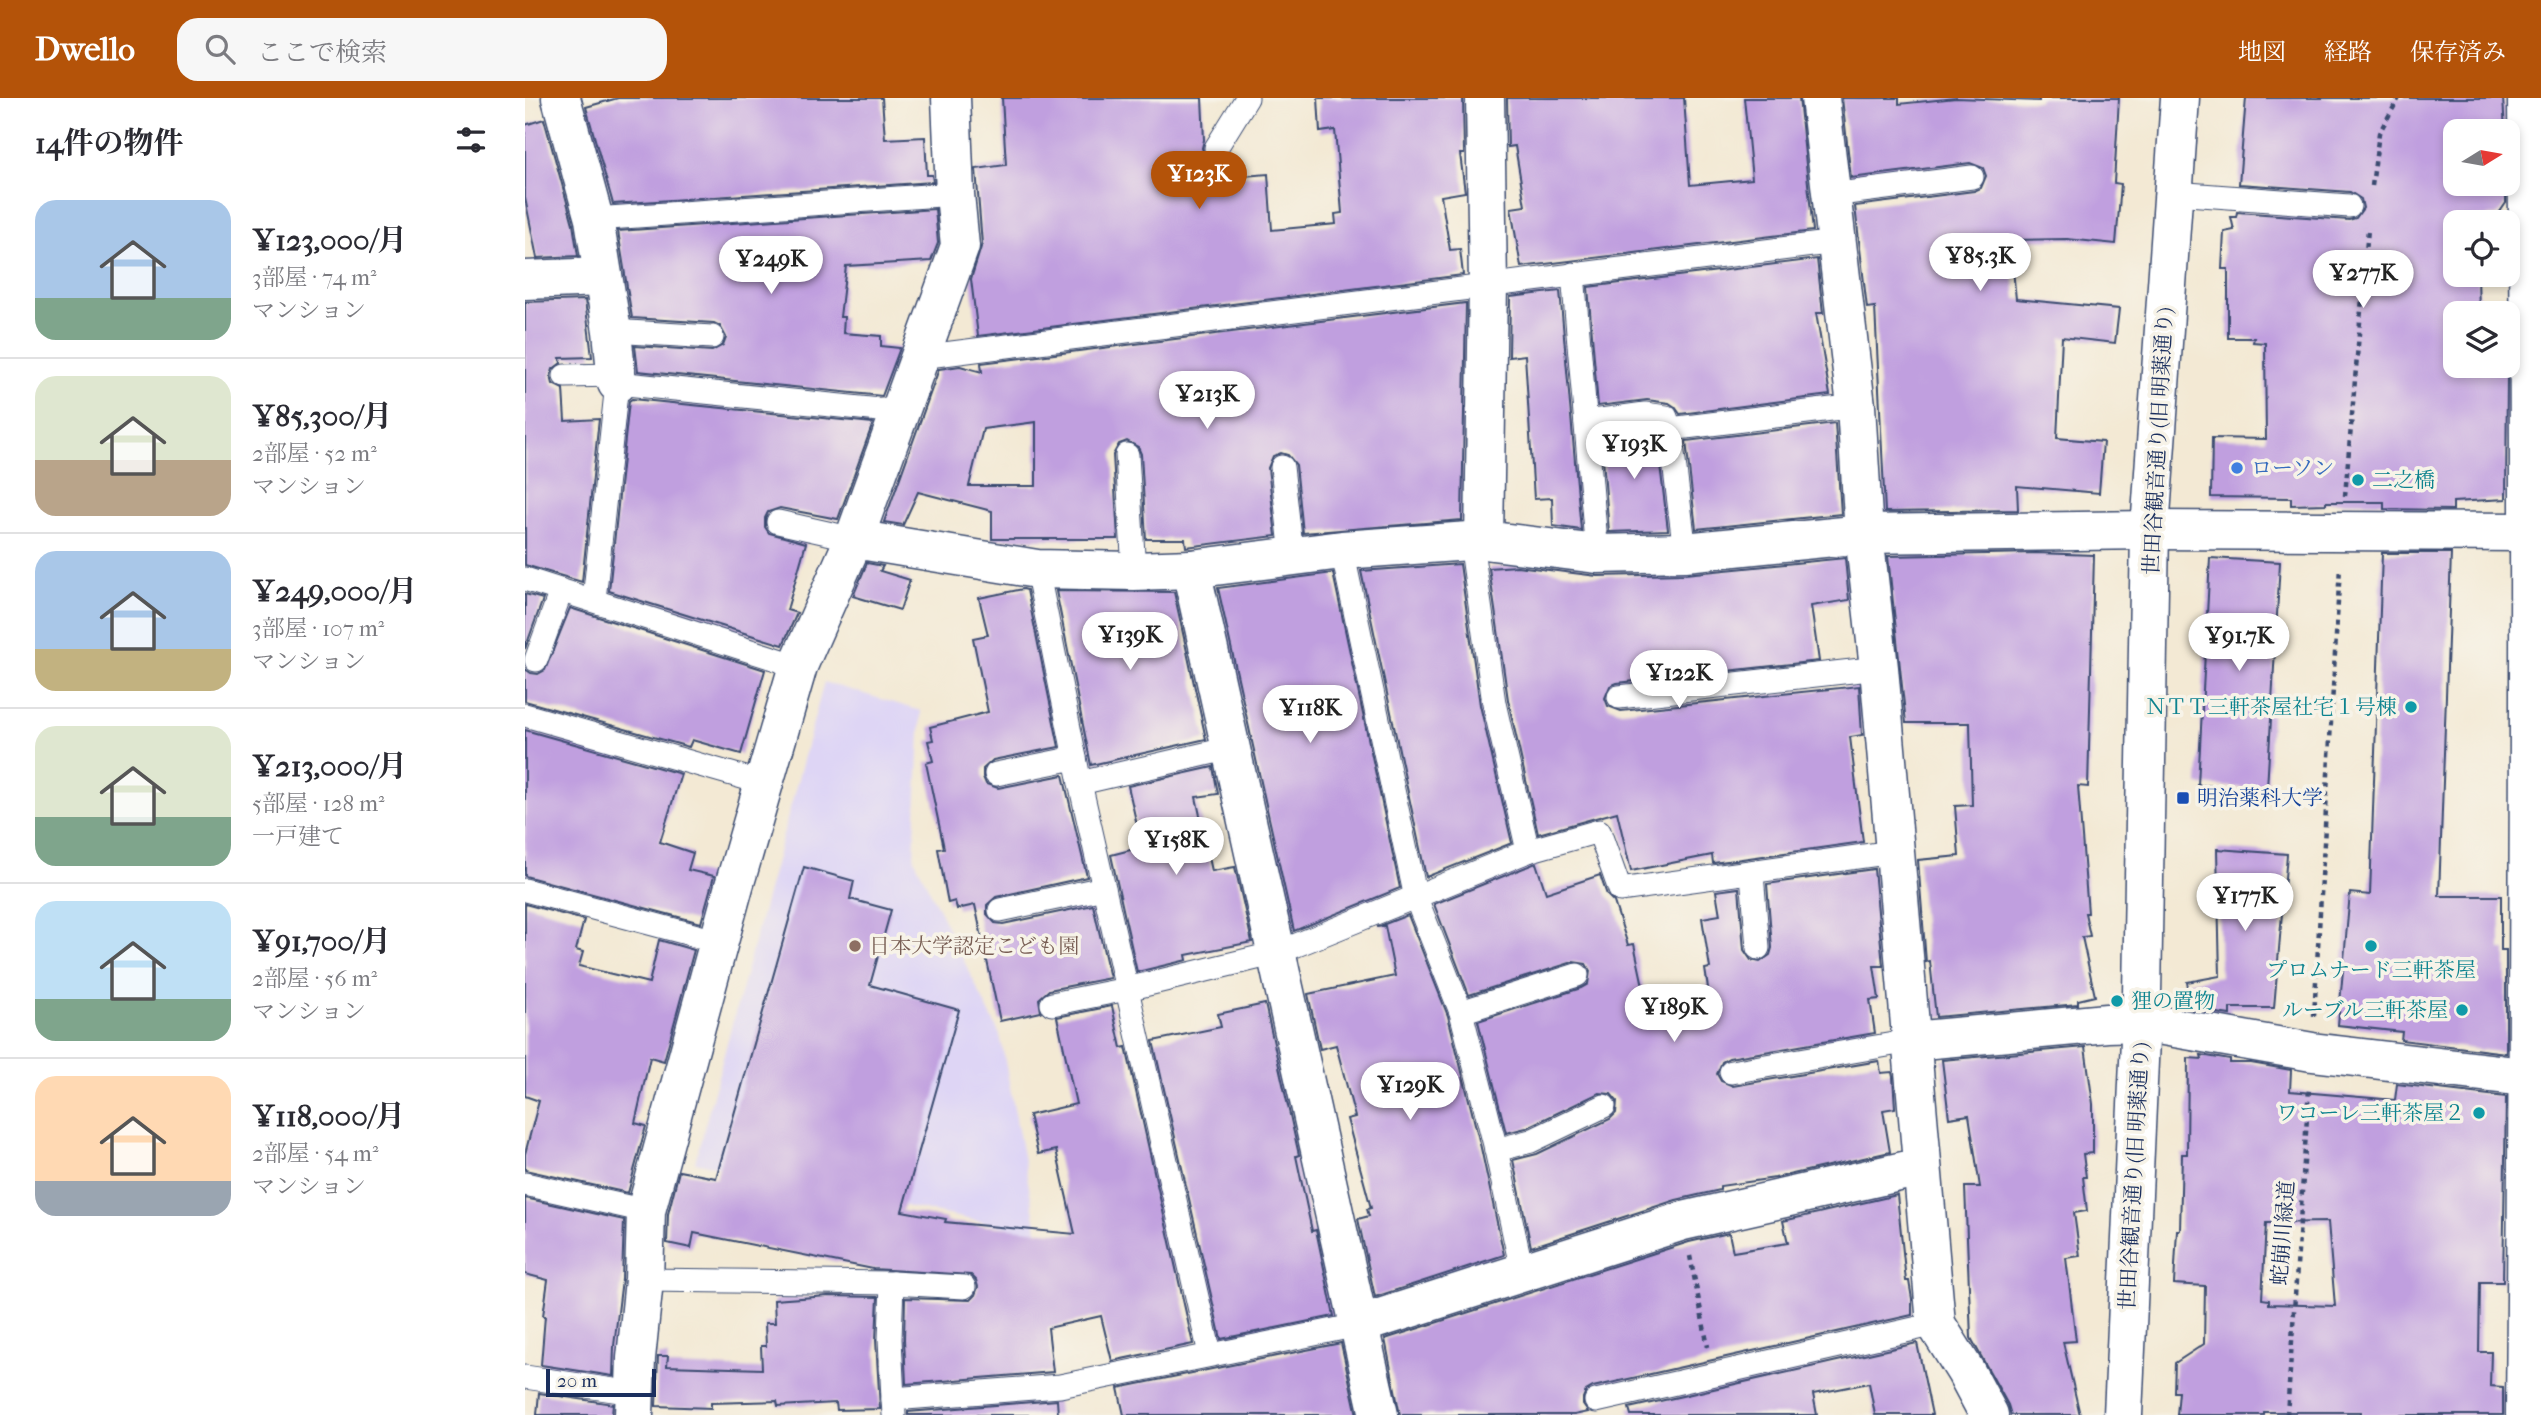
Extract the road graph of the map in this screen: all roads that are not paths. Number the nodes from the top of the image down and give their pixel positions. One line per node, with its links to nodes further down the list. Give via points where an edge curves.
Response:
1 (561, 98): 15 (street)
2 (951, 98): 11 (street)
3 (1247, 98): 8 (lane)
4 (1485, 98): 20 (street)
5 (1820, 98): 12 (street)
6 (2181, 98): 10 (street, 世田谷観音通り(旧 明薬通り))
7 (2527, 98): 13 (street)
8 (1216, 148)
9 (1972, 177): 12 (lane)
10 (2174, 193): 14 (lane); 34 (street, 世田谷観音通り(旧 明薬通り))
11 (955, 194): 15 (lane); 23 (street, via 960,246)
12 (1831, 195): 16 (street)
13 (2534, 202): 24 (street)
14 (2349, 206)
15 (594, 219): 18 (street)
16 (1836, 242): 17 (lane); 27 (street)
17 (1573, 274): 20 (lane); 29 (lane)
18 (603, 277): 19 (street); 21 (street)
19 (525, 279)
20 (1488, 285): 23 (lane); 38 (street)
21 (612, 331): 22 (lane); 26 (street)
22 (712, 337)
23 (920, 357): 28 (street)
24 (2535, 371): 35 (street)
25 (565, 376): 26 (lane)
26 (617, 379): 28 (lane); 48 (lane)
27 (1856, 406): 30 (lane); 36 (street)
28 (899, 412): 37 (street)
29 (1586, 422): 30 (lane, via 1645,414 1666,417); 41 (lane)
30 (1670, 429): 40 (lane)
31 (1127, 455): 45 (lane)
32 (1282, 467): 42 (lane)
33 (778, 523): 37 (lane)
34 (2150, 530): 35 (street); 36 (street); 73 (street, 世田谷観音通り(旧 明薬通り))
35 (2528, 531): 76 (street)
36 (1864, 534): 40 (street); 51 (street)
37 (854, 539): 43 (street); 50 (street)
38 (1477, 541): 39 (street); 41 (street); 59 (lane, via 1494,703)
39 (1342, 550): 42 (street); 64 (lane)
40 (1685, 552): 41 (street)
41 (1597, 554)
42 (1292, 556): 44 (street)
43 (1037, 569): 45 (street); 55 (lane)
44 (1191, 569): 45 (street); 54 (street)
45 (1134, 571)
46 (525, 579): 47 (lane)
47 (561, 591): 48 (lane); 49 (lane)
48 (594, 600): 50 (lane)
49 (536, 660)
50 (798, 666): 57 (street)
51 (1879, 668): 52 (lane); 60 (street)
52 (1619, 697)
53 (525, 715): 57 (lane)
54 (1231, 748): 58 (lane); 68 (street)
55 (1075, 758): 56 (lane); 58 (lane)
56 (996, 774)
57 (763, 783): 66 (street)
58 (1080, 783): 62 (lane)
59 (1528, 851): 61 (lane, via 1599,831 1620,890); 64 (lane)
60 (1893, 852): 61 (lane); 74 (street)
61 (1752, 874): 67 (lane)
62 (1104, 888): 65 (lane); 70 (lane)
63 (525, 890): 66 (lane)
64 (1416, 898): 68 (lane); 72 (lane)
65 (1000, 910)
66 (720, 942): 81 (street)
67 (1758, 948)
68 (1277, 953): 70 (lane); 87 (street)
69 (1577, 975): 72 (lane)
70 (1127, 989): 71 (lane); 88 (lane)
71 (1052, 1004)
72 (1461, 1012): 78 (lane)
73 (2141, 1022): 74 (street); 76 (street, via 2312,1052); 95 (street, 世田谷観音通り(旧 明薬通り))
74 (1912, 1041): 75 (lane); 79 (street)
75 (1731, 1072)
76 (2535, 1079): 96 (street)
77 (1604, 1106): 78 (lane, via 1531,1141)
78 (1496, 1150): 82 (lane)
79 (1921, 1167): 82 (street, via 1683,1221); 86 (street)
80 (525, 1184): 81 (lane)
81 (646, 1211): 83 (street)
82 (1522, 1270): 87 (street)
83 (644, 1280): 84 (lane); 91 (street)
84 (892, 1283): 85 (lane); 92 (lane)
85 (964, 1287)
86 (1936, 1324): 90 (lane); 94 (street)
87 (1358, 1325): 88 (lane); 93 (street)
88 (1210, 1354): 92 (lane, via 1060,1386)
89 (525, 1377): 91 (lane)
90 (1596, 1401)
91 (634, 1404)
92 (894, 1407)
93 (1379, 1415)
94 (1989, 1415)
95 (2123, 1415)
96 (2525, 1415)

